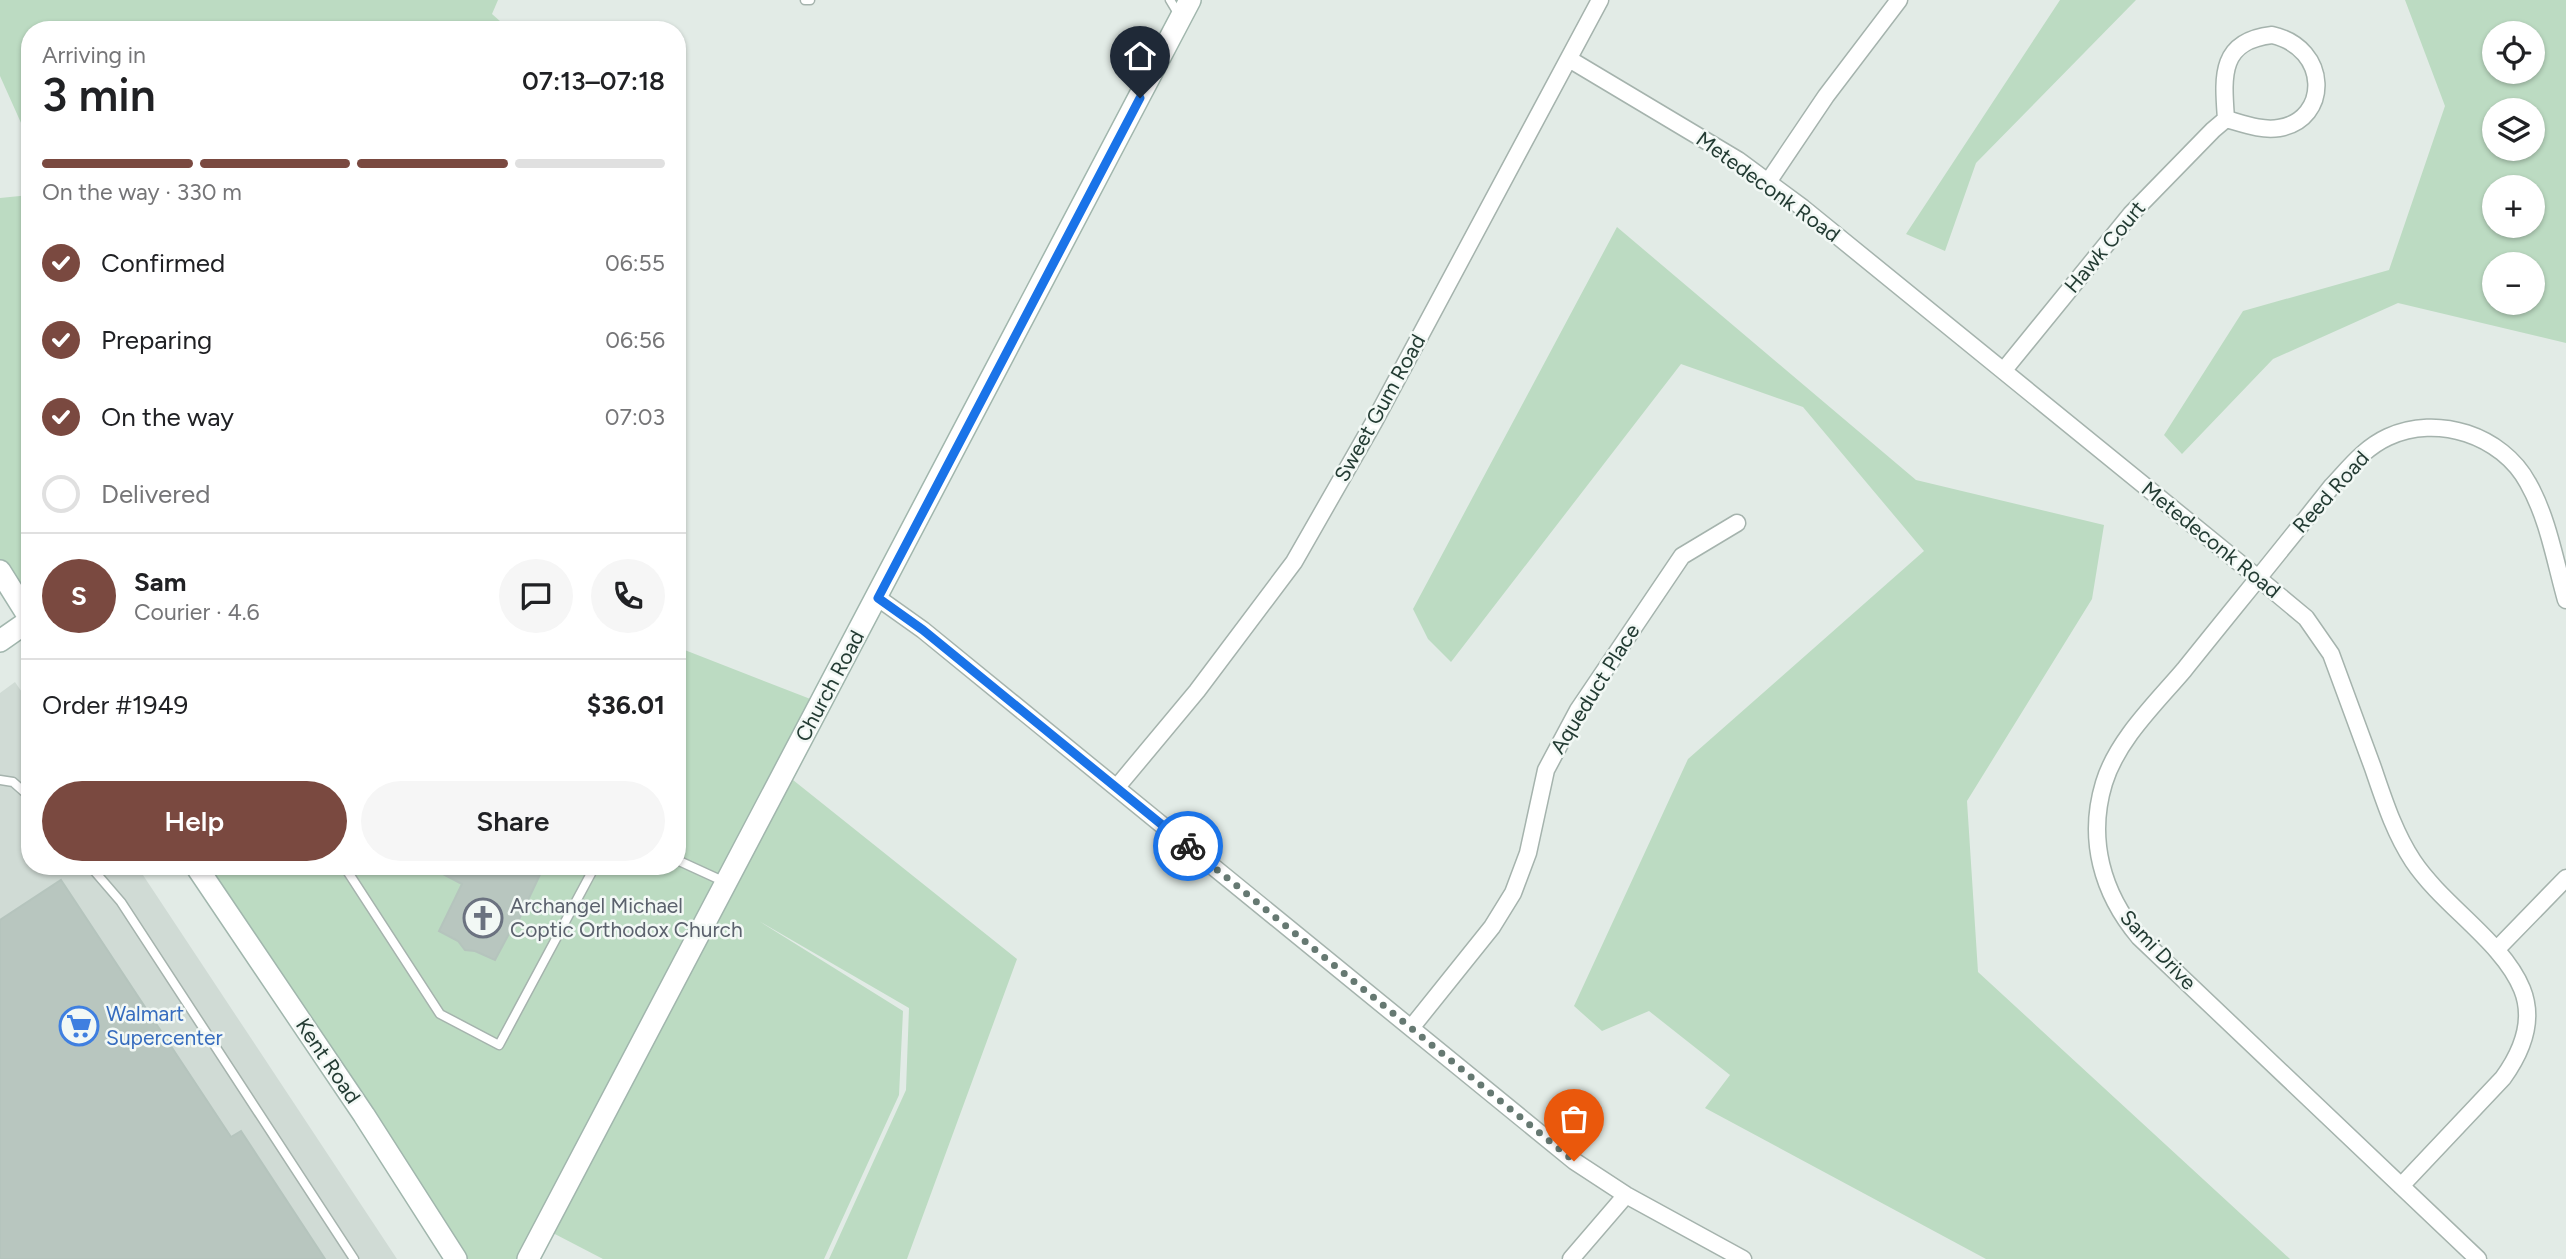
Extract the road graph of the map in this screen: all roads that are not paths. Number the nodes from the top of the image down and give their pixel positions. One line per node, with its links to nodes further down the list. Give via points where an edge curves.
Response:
1 (1170, 0): 4 (lane)
2 (1600, 0): 5 (street, Sweet Gum Road)
3 (1899, 0): 7 (street)
4 (1186, 9): 12 (street, Church Road)
5 (1569, 59): 7 (street, Metedeconk Road); 18 (street, Sweet Gum Road, via 1294,562 1197,691)
6 (2227, 120): 6 (street, via 2225,66 2240,46 2273,35 2288,39 2309,56 2317,81 2303,116 2282,128 2267,129); 8 (street, Hawk Court, via 2131,214)
7 (1768, 182): 8 (street, Metedeconk Road)
8 (2004, 370): 11 (street, Metedeconk Road)
9 (1737, 523): 28 (street, Aqueduct Place, via 1682,556 1578,710 1546,770 1528,853 1513,893 1492,927)
10 (0, 571): 14 (street)
11 (2258, 578): 13 (street, Reed Road, via 2356,460 2386,438 2428,428 2475,436 2515,465 2539,505); 27 (street, Metedeconk Road, via 2306,618 2331,654 2391,818 2413,860 2454,911); 29 (street, Sami Drive, via 2144,718 2108,771 2098,810 2101,869 2116,906 2139,937)
12 (878, 598): 18 (street); 26 (street, Church Road)
13 (2566, 600)
14 (21, 605)
15 (21, 626): 16 (street)
16 (0, 641)
17 (0, 780): 19 (lane)
18 (1117, 787): 28 (street)
19 (21, 789)
20 (686, 864): 26 (lane)
21 (98, 875): 31 (lane, via 121,902)
22 (206, 875): 32 (street, Kent Road)
23 (350, 875): 24 (lane, via 440,1014 499,1045)
24 (590, 875)
25 (2566, 878): 27 (street)
26 (725, 882): 33 (street, Church Road)
27 (2497, 949): 29 (street, Metedeconk Road, via 2523,990 2525,1039 2503,1078)
28 (1410, 1028): 30 (street, via 1574,1161)
29 (2401, 1186): 36 (street, Sami Drive)
30 (1626, 1195): 34 (street); 35 (street)
31 (354, 1259)
32 (456, 1259)
33 (528, 1259)
34 (1571, 1259)
35 (1743, 1259)
36 (2478, 1259)

